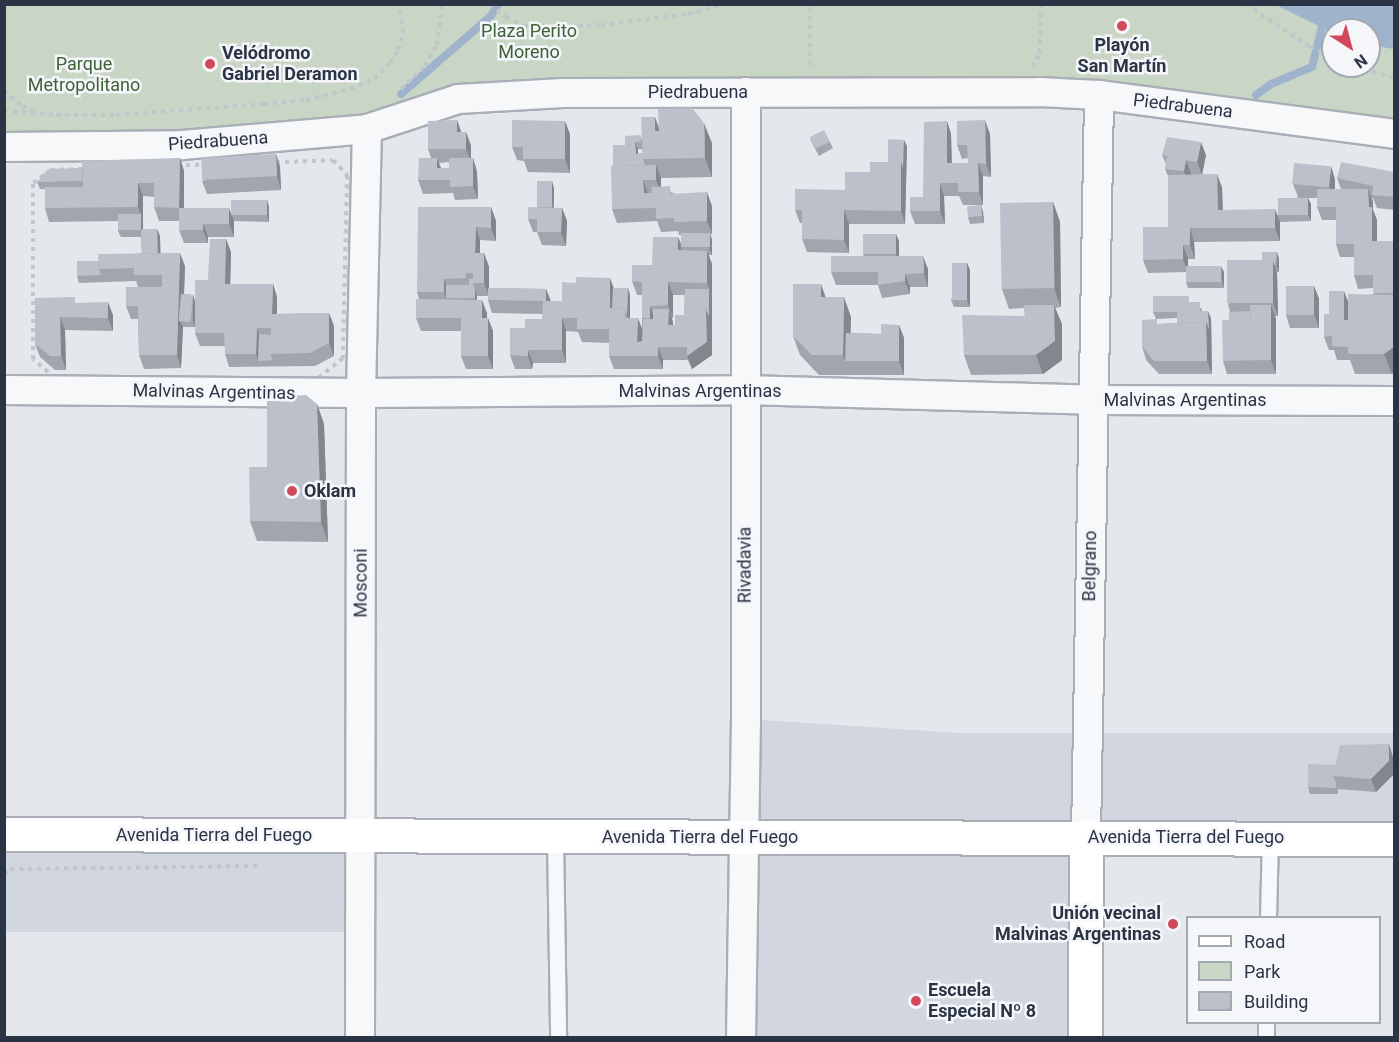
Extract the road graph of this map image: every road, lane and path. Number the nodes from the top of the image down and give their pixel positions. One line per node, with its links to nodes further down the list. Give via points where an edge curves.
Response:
1 (399, 4): 15 (path, via 403,33 398,50 374,79 351,89 306,100 264,104 116,115)
2 (442, 4): 16 (path, via 436,45 425,66)
3 (490, 4): 4 (path, via 524,26 601,25 688,14)
4 (726, 4)
5 (810, 4): 9 (path)
6 (1041, 4): 12 (path, via 1040,54)
7 (1246, 4): 8 (path)
8 (1321, 52)
9 (810, 65)
10 (4, 90): 15 (path)
11 (746, 92): 12 (street, Piedrabuena); 16 (street, Piedrabuena, via 563,93 458,99); 21 (street, Rivadavia)
12 (1016, 92): 13 (street, Piedrabuena)
13 (1099, 95): 17 (street, Piedrabuena); 23 (street, Belgrano)
14 (4, 111): 15 (path)
15 (41, 114)
16 (367, 129): 18 (street, Piedrabuena, via 182,145); 22 (street, Mosconi)
17 (1395, 134)
18 (4, 147)
19 (333, 160): 19 (path, via 347,175 342,358 315,381 55,378 33,359 33,183 51,170)
20 (4, 390): 22 (street, Malvinas Argentinas)
21 (745, 390): 22 (street, Malvinas Argentinas); 23 (street, Malvinas Argentinas); 29 (street, Rivadavia, via 746,720)
22 (361, 393): 26 (street, Mosconi)
23 (1093, 400): 24 (street, Malvinas Argentinas); 27 (street, Belgrano)
24 (1395, 401)
25 (4, 834): 26 (street, Avenida Tierra del Fuego)
26 (361, 835): 28 (street, Avenida Tierra del Fuego); 35 (street, Mosconi)
27 (1086, 836): 29 (street, Avenida Tierra del Fuego); 30 (street, Avenida Tierra del Fuego); 38 (street, Belgrano)
28 (555, 837): 29 (street, Avenida Tierra del Fuego); 36 (lane)
29 (742, 837): 37 (street, Rivadavia)
30 (1270, 837): 31 (street, Avenida Tierra del Fuego); 34 (lane)
31 (1395, 839)
32 (267, 866): 33 (path, via 10,869)
33 (4, 874)
34 (1268, 916)
35 (360, 1038)
36 (558, 1038)
37 (741, 1038)
38 (1085, 1038)

